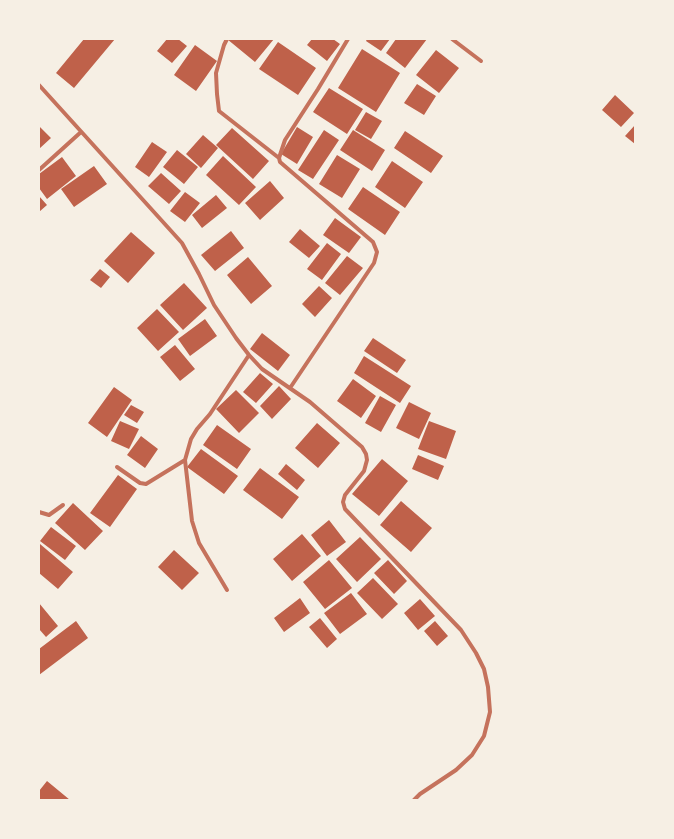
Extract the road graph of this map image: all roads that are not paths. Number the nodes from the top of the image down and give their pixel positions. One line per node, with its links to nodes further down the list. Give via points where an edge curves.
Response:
1 (227, 39): 7 (street, via 216,73 219,111)
2 (348, 39): 7 (street, via 285,140)
3 (452, 39): 4 (street)
4 (481, 61)
5 (39, 85): 6 (street)
6 (81, 132): 8 (street); 9 (street, via 182,243 214,305)
7 (279, 158): 10 (street, via 280,162 373,242 377,252 374,263)
8 (39, 170)
9 (249, 355): 10 (street, via 262,369); 11 (street, via 191,438)
10 (290, 388): 16 (street, via 362,447 367,460 364,470 345,495 345,509 461,630 484,669 490,712 484,736 472,755 456,770)
11 (185, 460): 12 (street, via 146,484 140,483); 15 (street, via 194,528 199,543)
12 (117, 467)
13 (63, 505): 14 (street, via 49,515)
14 (39, 512)
15 (227, 590)
16 (414, 800)

